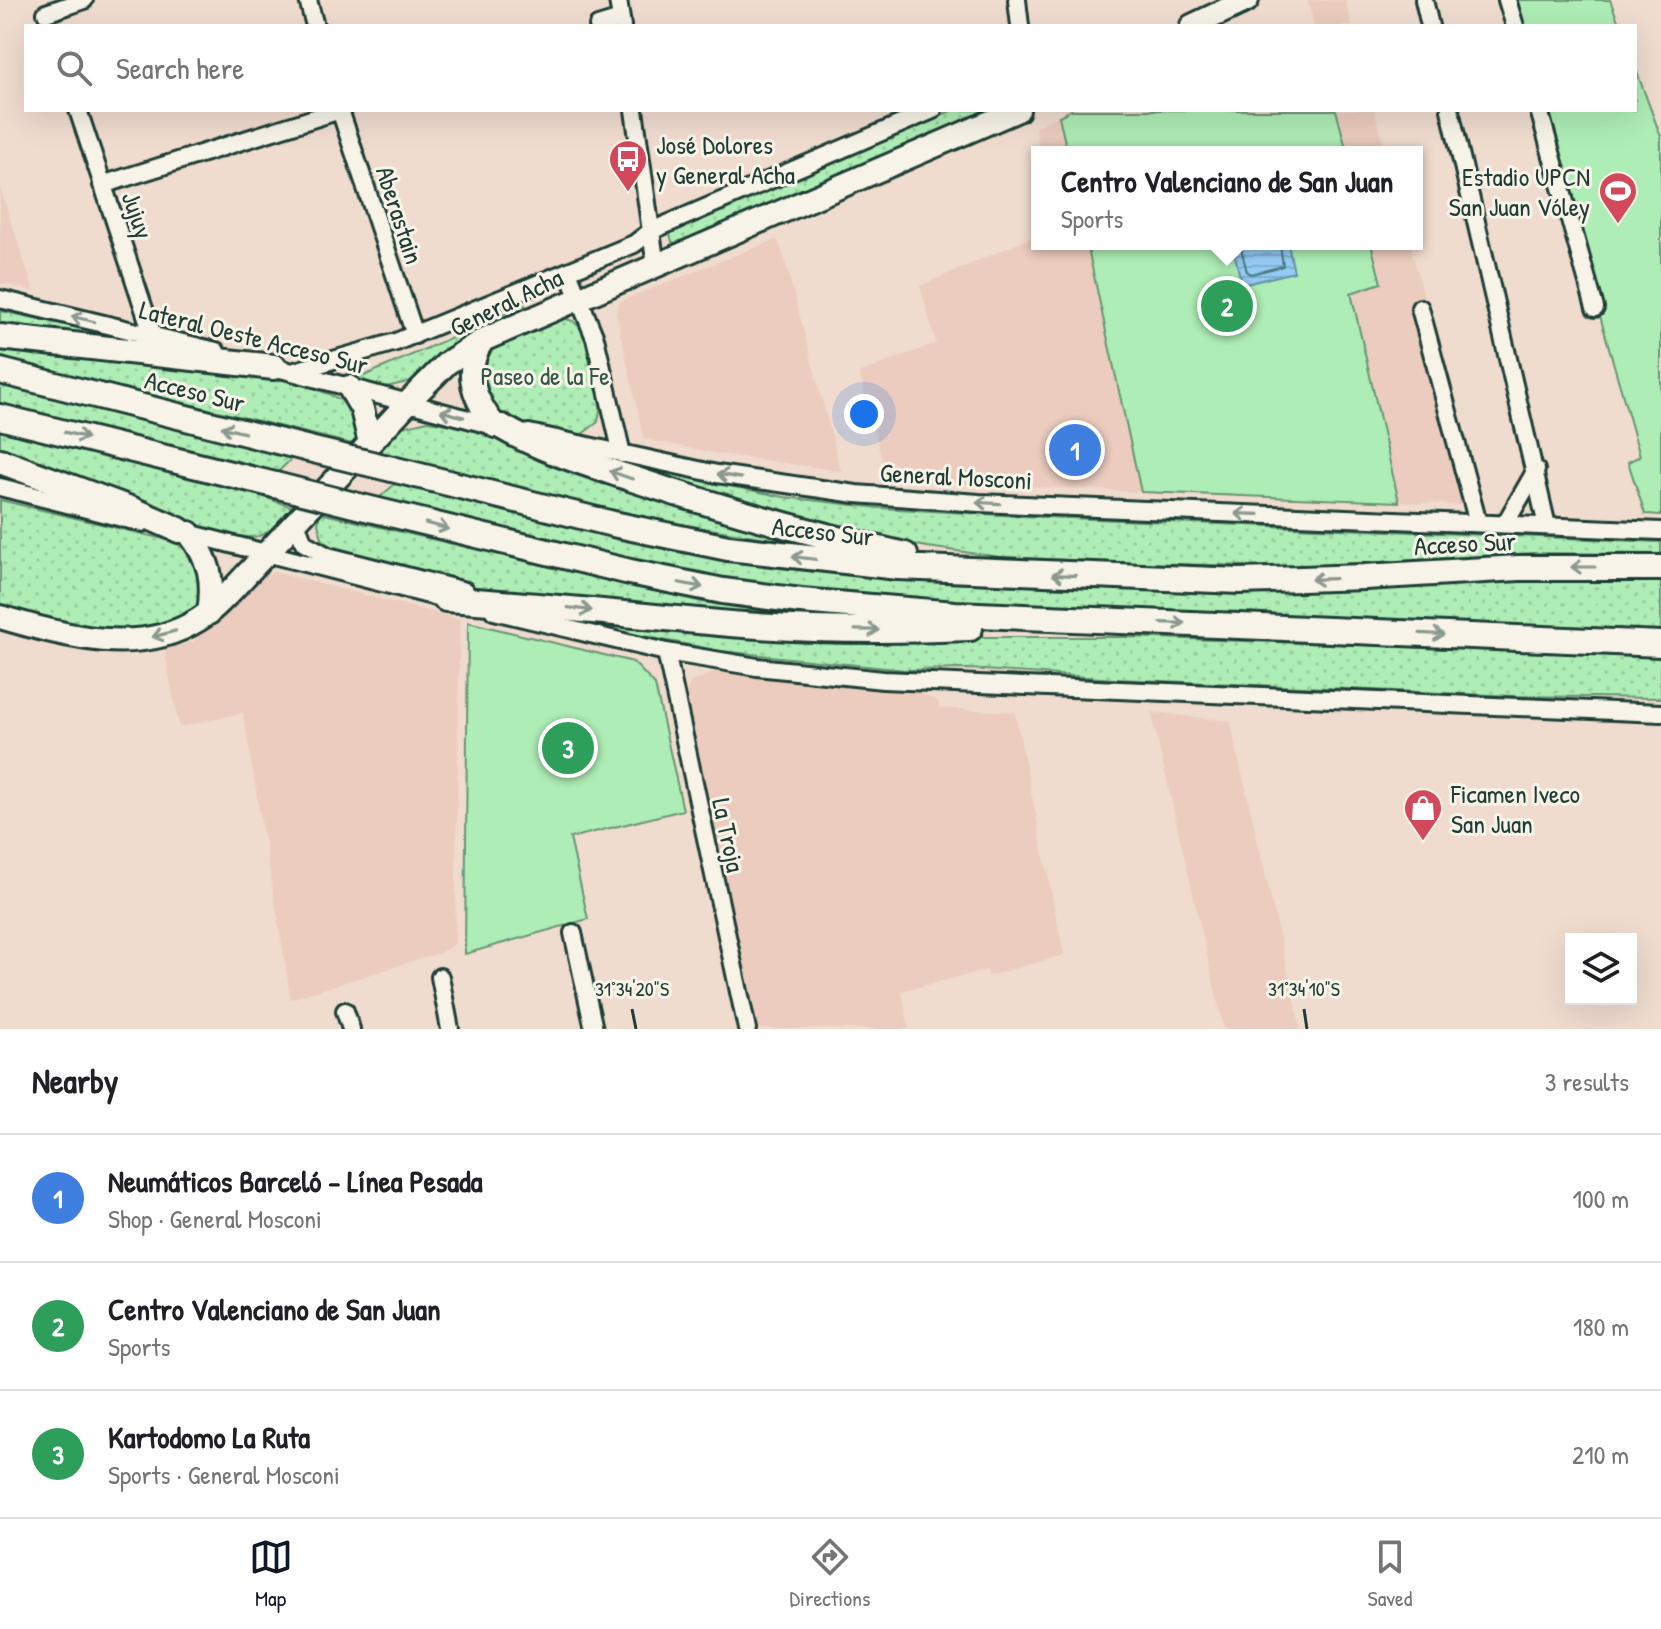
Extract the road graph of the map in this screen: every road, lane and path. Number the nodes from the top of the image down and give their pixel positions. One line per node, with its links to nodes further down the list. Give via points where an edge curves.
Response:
1 (84, 0): 8 (street)
2 (308, 0): 11 (street)
3 (618, 0): 10 (street)
4 (1017, 0): 12 (street)
5 (1247, 0): 9 (main road)
6 (1424, 0): 13 (street)
7 (1507, 0): 14 (street)
8 (45, 13)
9 (1198, 16)
10 (621, 22)
11 (314, 24)
12 (1020, 24)
13 (1430, 24)
14 (1514, 24)
15 (79, 112): 23 (street, Jujuy)
16 (334, 112): 23 (street)
17 (341, 112): 31 (street, Aberastain)
18 (634, 112): 24 (street)
19 (928, 112): 24 (street, General Acha)
20 (1013, 112): 25 (main road, General Acha)
21 (1450, 112): 44 (street)
22 (1540, 112): 30 (street)
23 (102, 185): 32 (street, Jujuy)
24 (651, 231): 25 (street); 26 (street, General Acha, via 634,244)
25 (656, 267): 27 (main road, General Acha)
26 (568, 272): 27 (street); 31 (street, General Acha)
27 (579, 298): 34 (main road, General Acha); 42 (street, via 595,338)
28 (0, 299): 32 (street, Lateral Oeste Acceso Sur, one-way to 28)
29 (1420, 308): 46 (street)
30 (1595, 308)
31 (415, 335): 35 (street, General Acha, via 346,358)
32 (153, 336): 35 (street, Lateral Oeste Acceso Sur)
33 (0, 337): 35 (highway)
34 (483, 340): 38 (main road, General Acha, via 447,363); 40 (main road, via 471,373 474,394)
35 (283, 369): 37 (street, Lateral Oeste Acceso Sur)
36 (0, 371): 55 (highway, Acceso Sur, one-way to 36, bridge, via 728,548 600,521)
37 (349, 387): 38 (street, Lateral Oeste Acceso Sur); 41 (main road, via 362,409)
38 (408, 402): 40 (street, Lateral Oeste Acceso Sur, one-way to 38); 41 (main road, General Acha)
39 (0, 417): 61 (highway, one-way to 61, bridge, via 590,564 744,594 896,610)
40 (498, 427): 42 (street, General Mosconi); 55 (highway, one-way to 40, via 866,547 742,514 554,453)
41 (370, 443): 51 (main road, General Acha)
42 (622, 454): 46 (street, General Mosconi, one-way to 42, via 884,497 794,487)
43 (0, 461): 50 (highway)
44 (1536, 470): 47 (street); 48 (street)
45 (0, 487): 50 (street)
46 (1478, 523): 47 (street, General Mosconi)
47 (1505, 524): 48 (street, General Mosconi)
48 (1547, 526): 49 (street, General Mosconi)
49 (1661, 531)
50 (184, 532): 52 (street); 58 (main road, via 210,569)
51 (300, 533): 52 (main road, General Acha); 54 (street); 57 (street, via 328,556)
52 (267, 552): 54 (street); 58 (main road, General Acha)
53 (1661, 568): 55 (highway, Acceso Sur, one-way to 55, via 1519,568 1252,581)
54 (330, 570): 56 (street)
55 (994, 572)
56 (446, 599): 57 (highway); 59 (street)
57 (491, 602): 59 (street); 61 (highway, one-way to 61, via 848,630)
58 (209, 613): 60 (main road, General Acha, one-way to 60, via 171,633 109,641)
59 (512, 615): 63 (street)
60 (0, 617)
61 (1125, 621): 62 (highway, one-way to 62)
62 (1661, 644)
63 (666, 652): 64 (street, via 883,680); 71 (street, La Troja)
64 (1661, 713)
65 (573, 933): 70 (street)
66 (440, 977): 69 (street)
67 (345, 1011): 68 (street)
68 (351, 1029)
69 (450, 1029)
70 (594, 1029)
71 (747, 1029)

